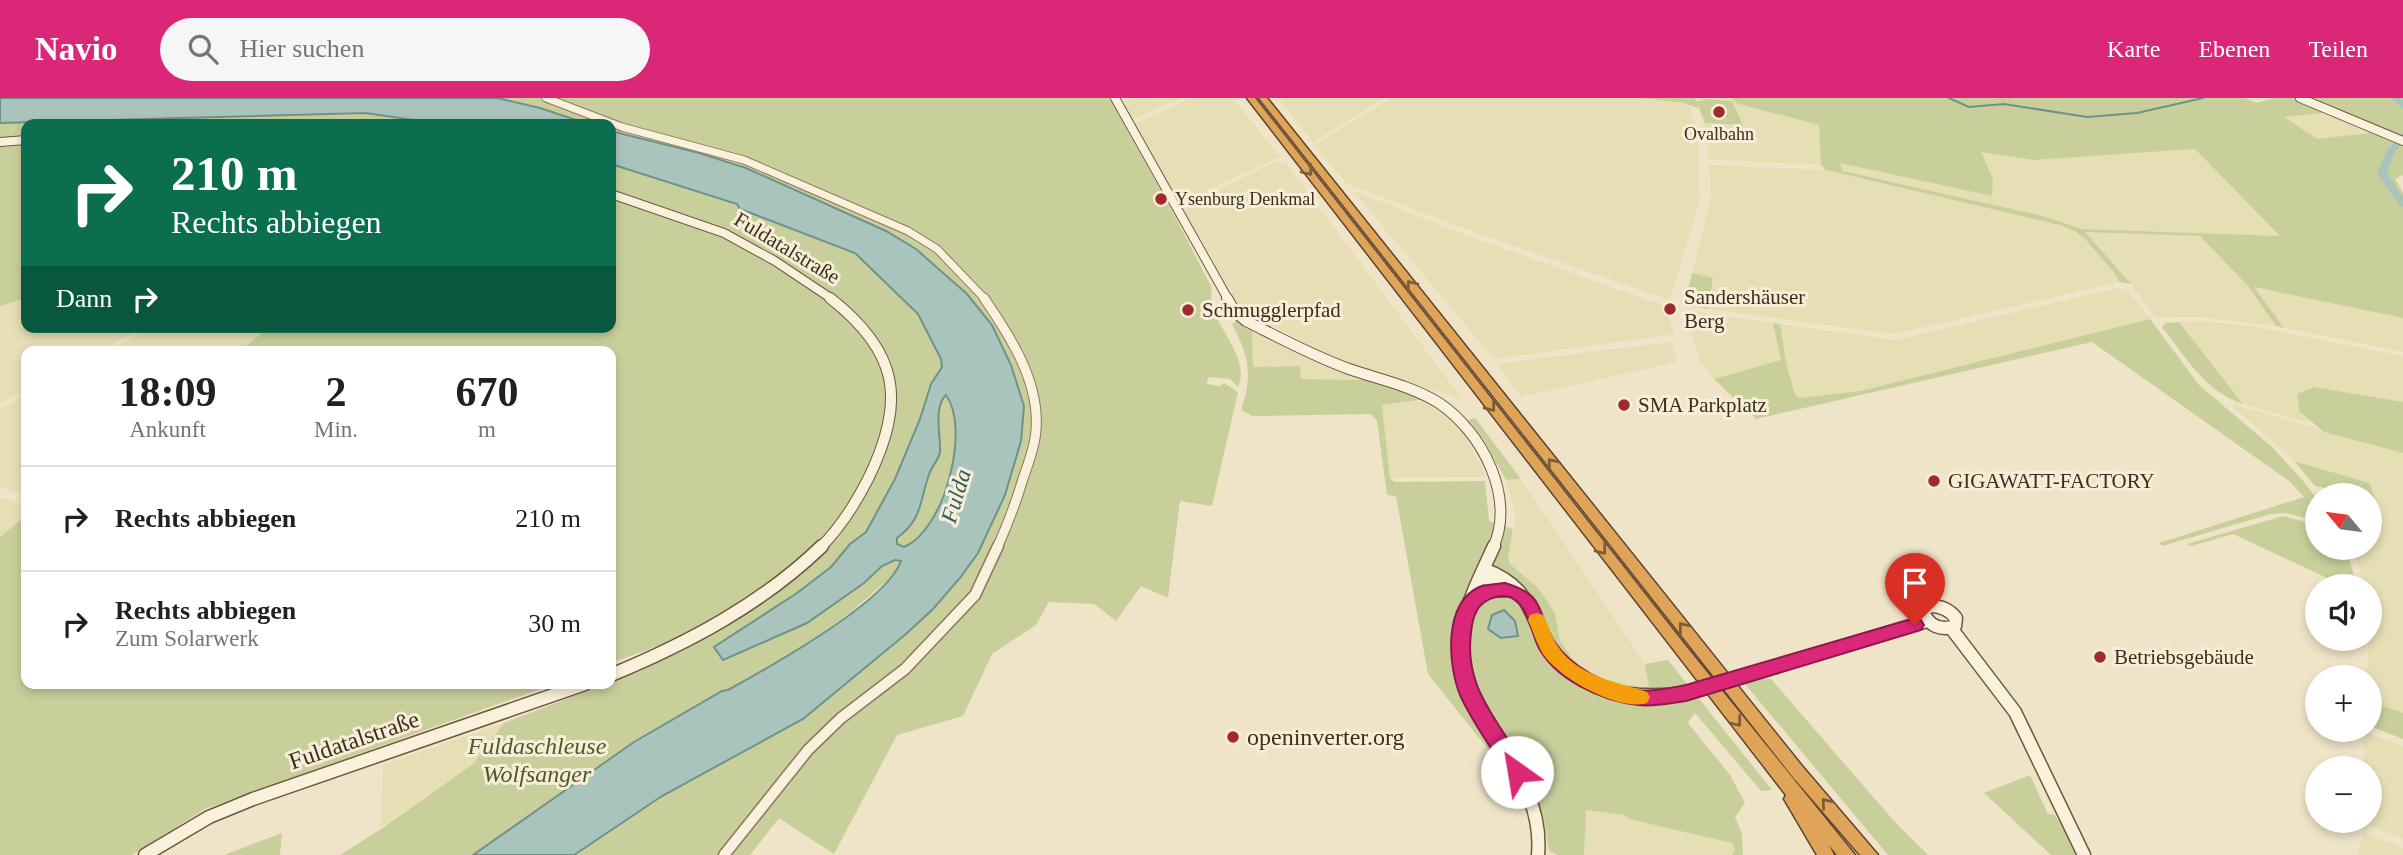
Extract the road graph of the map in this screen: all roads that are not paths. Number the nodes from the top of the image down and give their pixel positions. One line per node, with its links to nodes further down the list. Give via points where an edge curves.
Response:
1 (546, 98): 6 (street)
2 (1115, 98): 12 (main road, via 1235,312 1328,360 1428,396 1469,428 1495,479 1503,509 1499,536)
3 (1251, 98): 19 (highway, one-way to 19)
4 (1263, 98): 25 (highway, one-way to 4, via 1797,771)
5 (2300, 98): 9 (main road)
6 (601, 119)
7 (616, 125): 21 (street, via 744,160 908,231 937,249 980,292 1005,329 1028,376 1035,407 1033,447 1009,523 975,595 905,669 808,750)
8 (21, 140): 10 (main road)
9 (2403, 141)
10 (0, 142)
11 (616, 196): 17 (main road, Fuldatalstraße, via 713,228 757,249 846,310 872,341 891,378 893,408 887,438 855,504 816,552 778,584 711,626)
12 (1483, 572): 13 (main road); 14 (main road)
13 (1515, 592): 14 (main road, via 1483,593); 15 (main road, bridge, via 1533,610 1551,651 1581,678 1608,691 1637,697 1686,693)
14 (1470, 605): 22 (main road, via 1460,644 1463,677 1531,798 1539,830)
15 (1927, 621): 16 (main road); 16 (main road, via 1924,610 1939,606 1956,618)
16 (1951, 628): 26 (main road, via 2015,712)
17 (616, 673)
18 (571, 689): 20 (main road, Fuldatalstraße, via 253,799 189,827)
19 (1781, 777): 23 (highway); 24 (highway)
20 (145, 855)
21 (724, 855)
22 (1538, 855)
23 (1826, 855)
24 (1847, 855)
25 (1870, 855)
26 (2084, 855)

